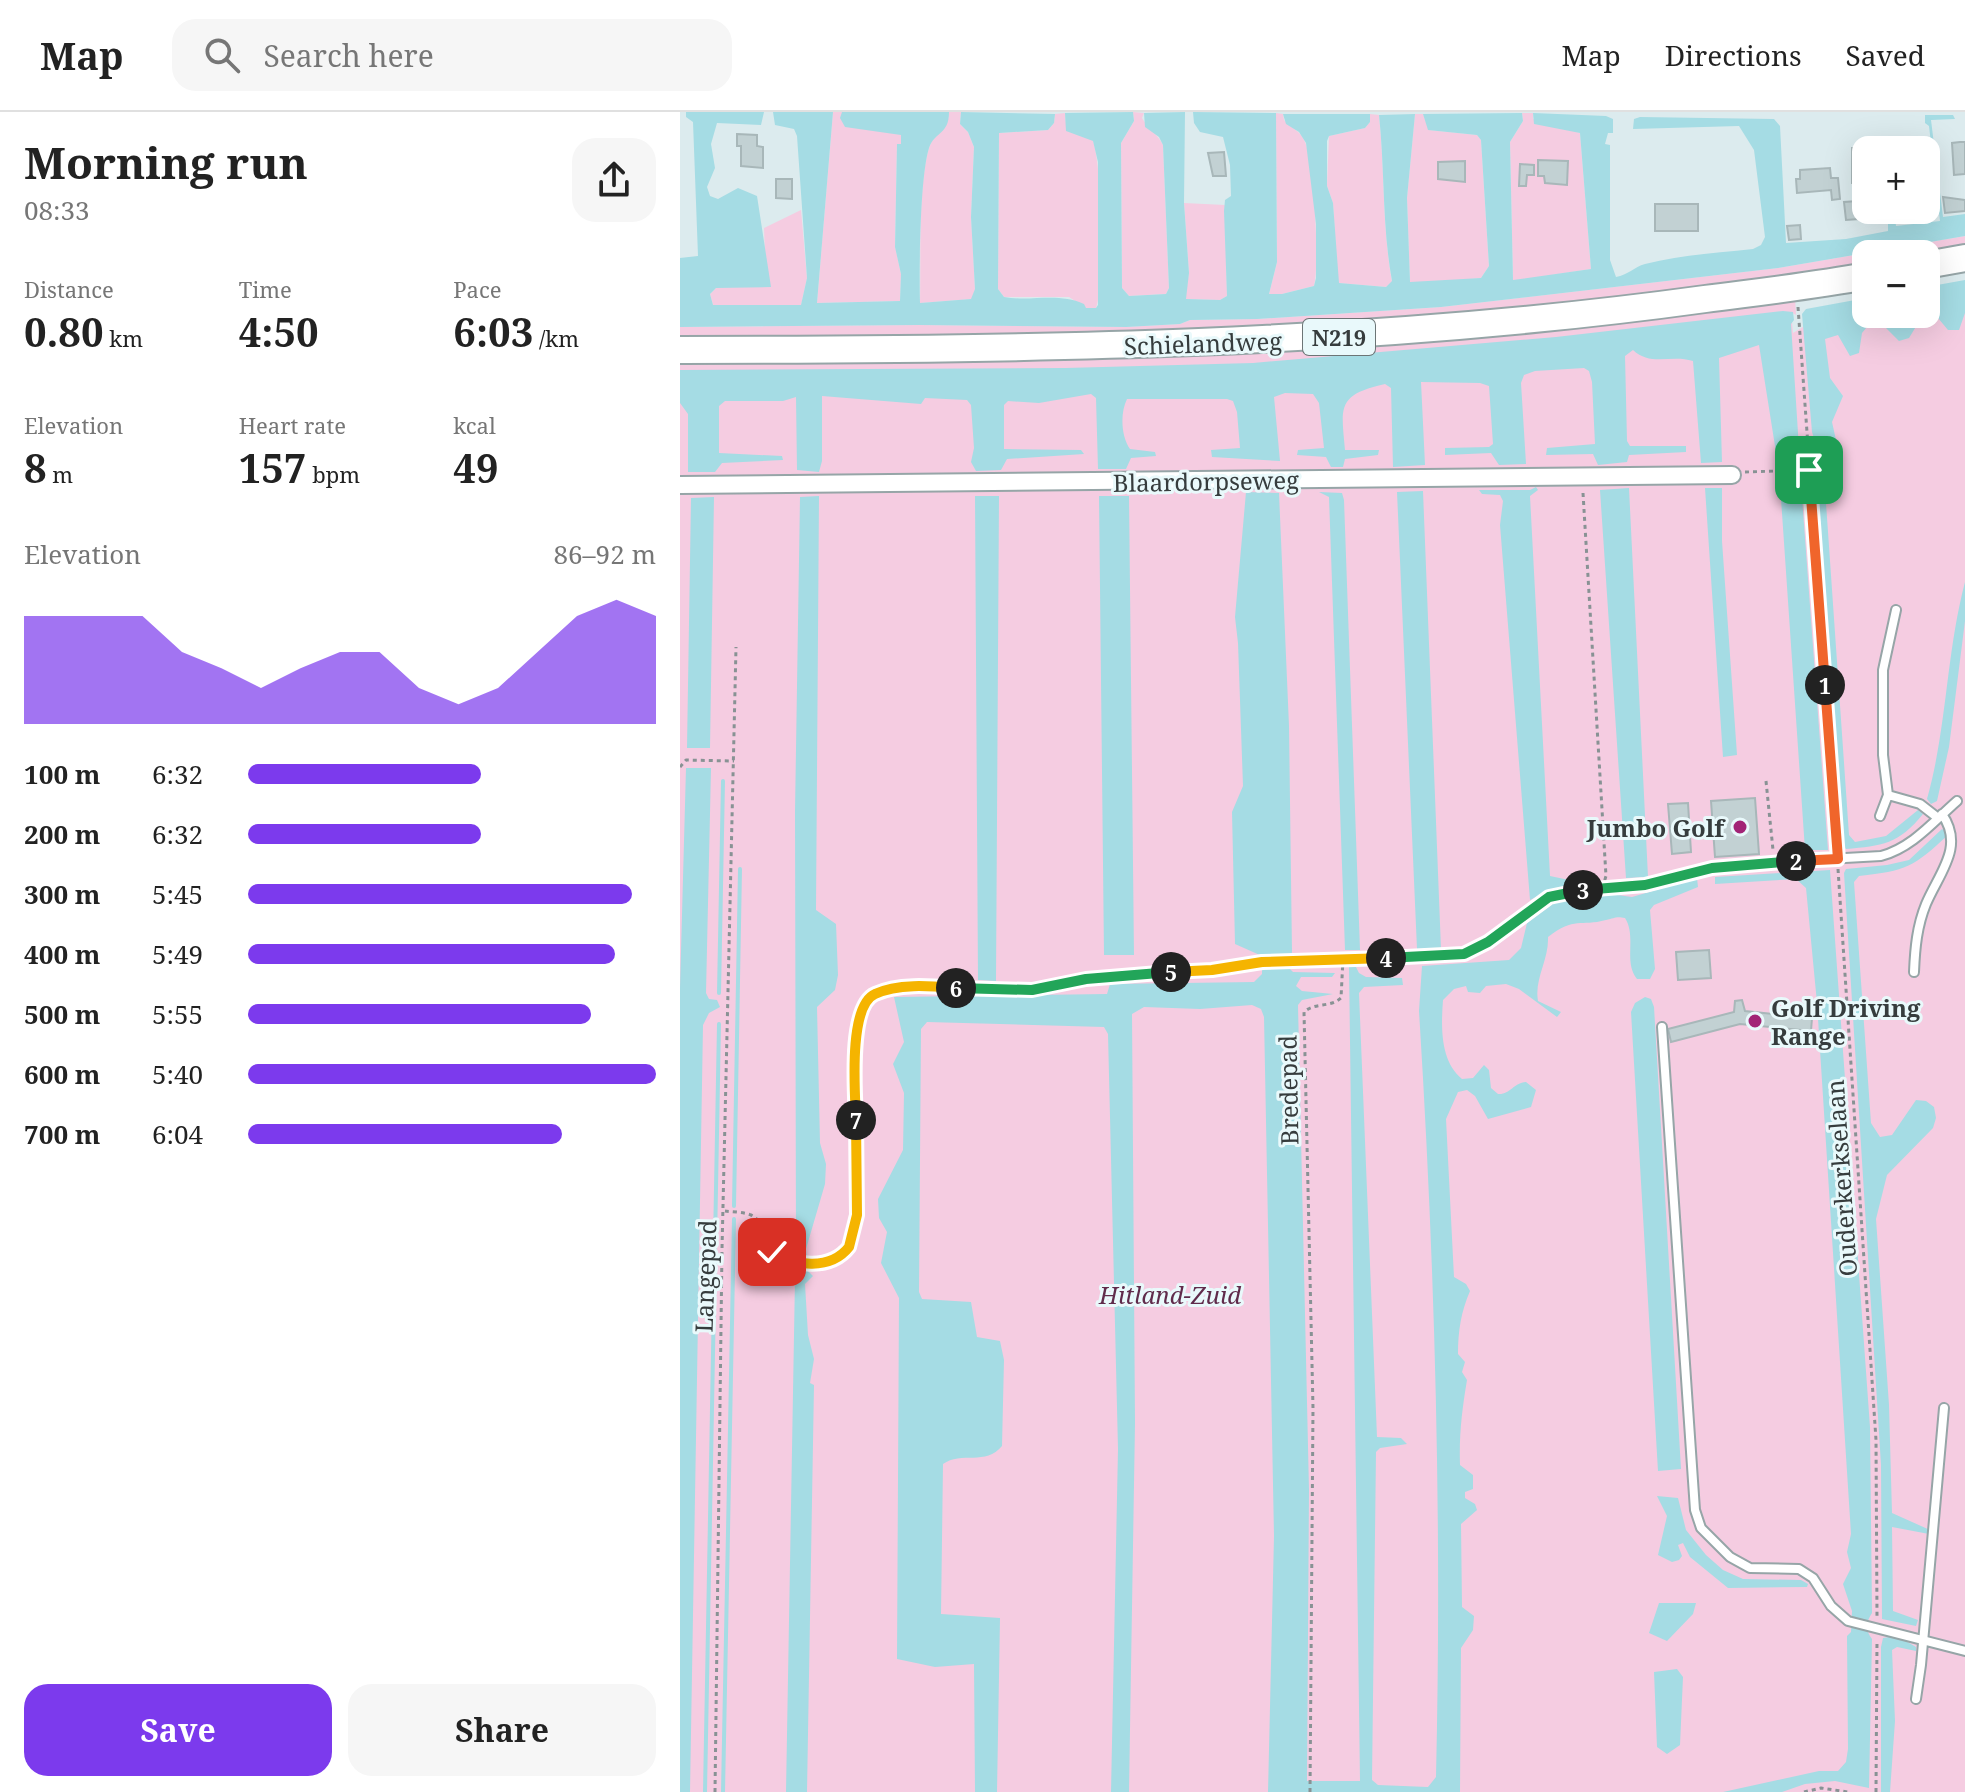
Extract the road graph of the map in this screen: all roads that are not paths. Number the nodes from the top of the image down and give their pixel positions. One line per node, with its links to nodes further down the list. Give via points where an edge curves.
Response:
1 (1965, 258): 2 (main road)
2 (1940, 262)
3 (1852, 278): 4 (main road, Schielandweg / N219, via 1604,313 1342,337 1103,347)
4 (680, 350)
5 (1732, 475): 6 (street, Blaardorpseweg)
6 (680, 485)
7 (1896, 610): 8 (lane, via 1883,670)
8 (1888, 795): 10 (lane); 11 (lane)
9 (1957, 801): 11 (lane)
10 (1880, 816)
11 (1940, 816): 12 (lane, via 1895,853); 13 (lane, via 1952,826 1954,848 1917,931)
12 (1773, 862)
13 (1914, 972)
14 (1662, 1027): 16 (lane, via 1695,1510 1701,1528 1730,1557 1750,1568 1799,1569 1813,1578 1848,1621)
15 (1944, 1408): 16 (lane)
16 (1923, 1638): 17 (lane); 18 (lane)
17 (1965, 1651)
18 (1916, 1699)

